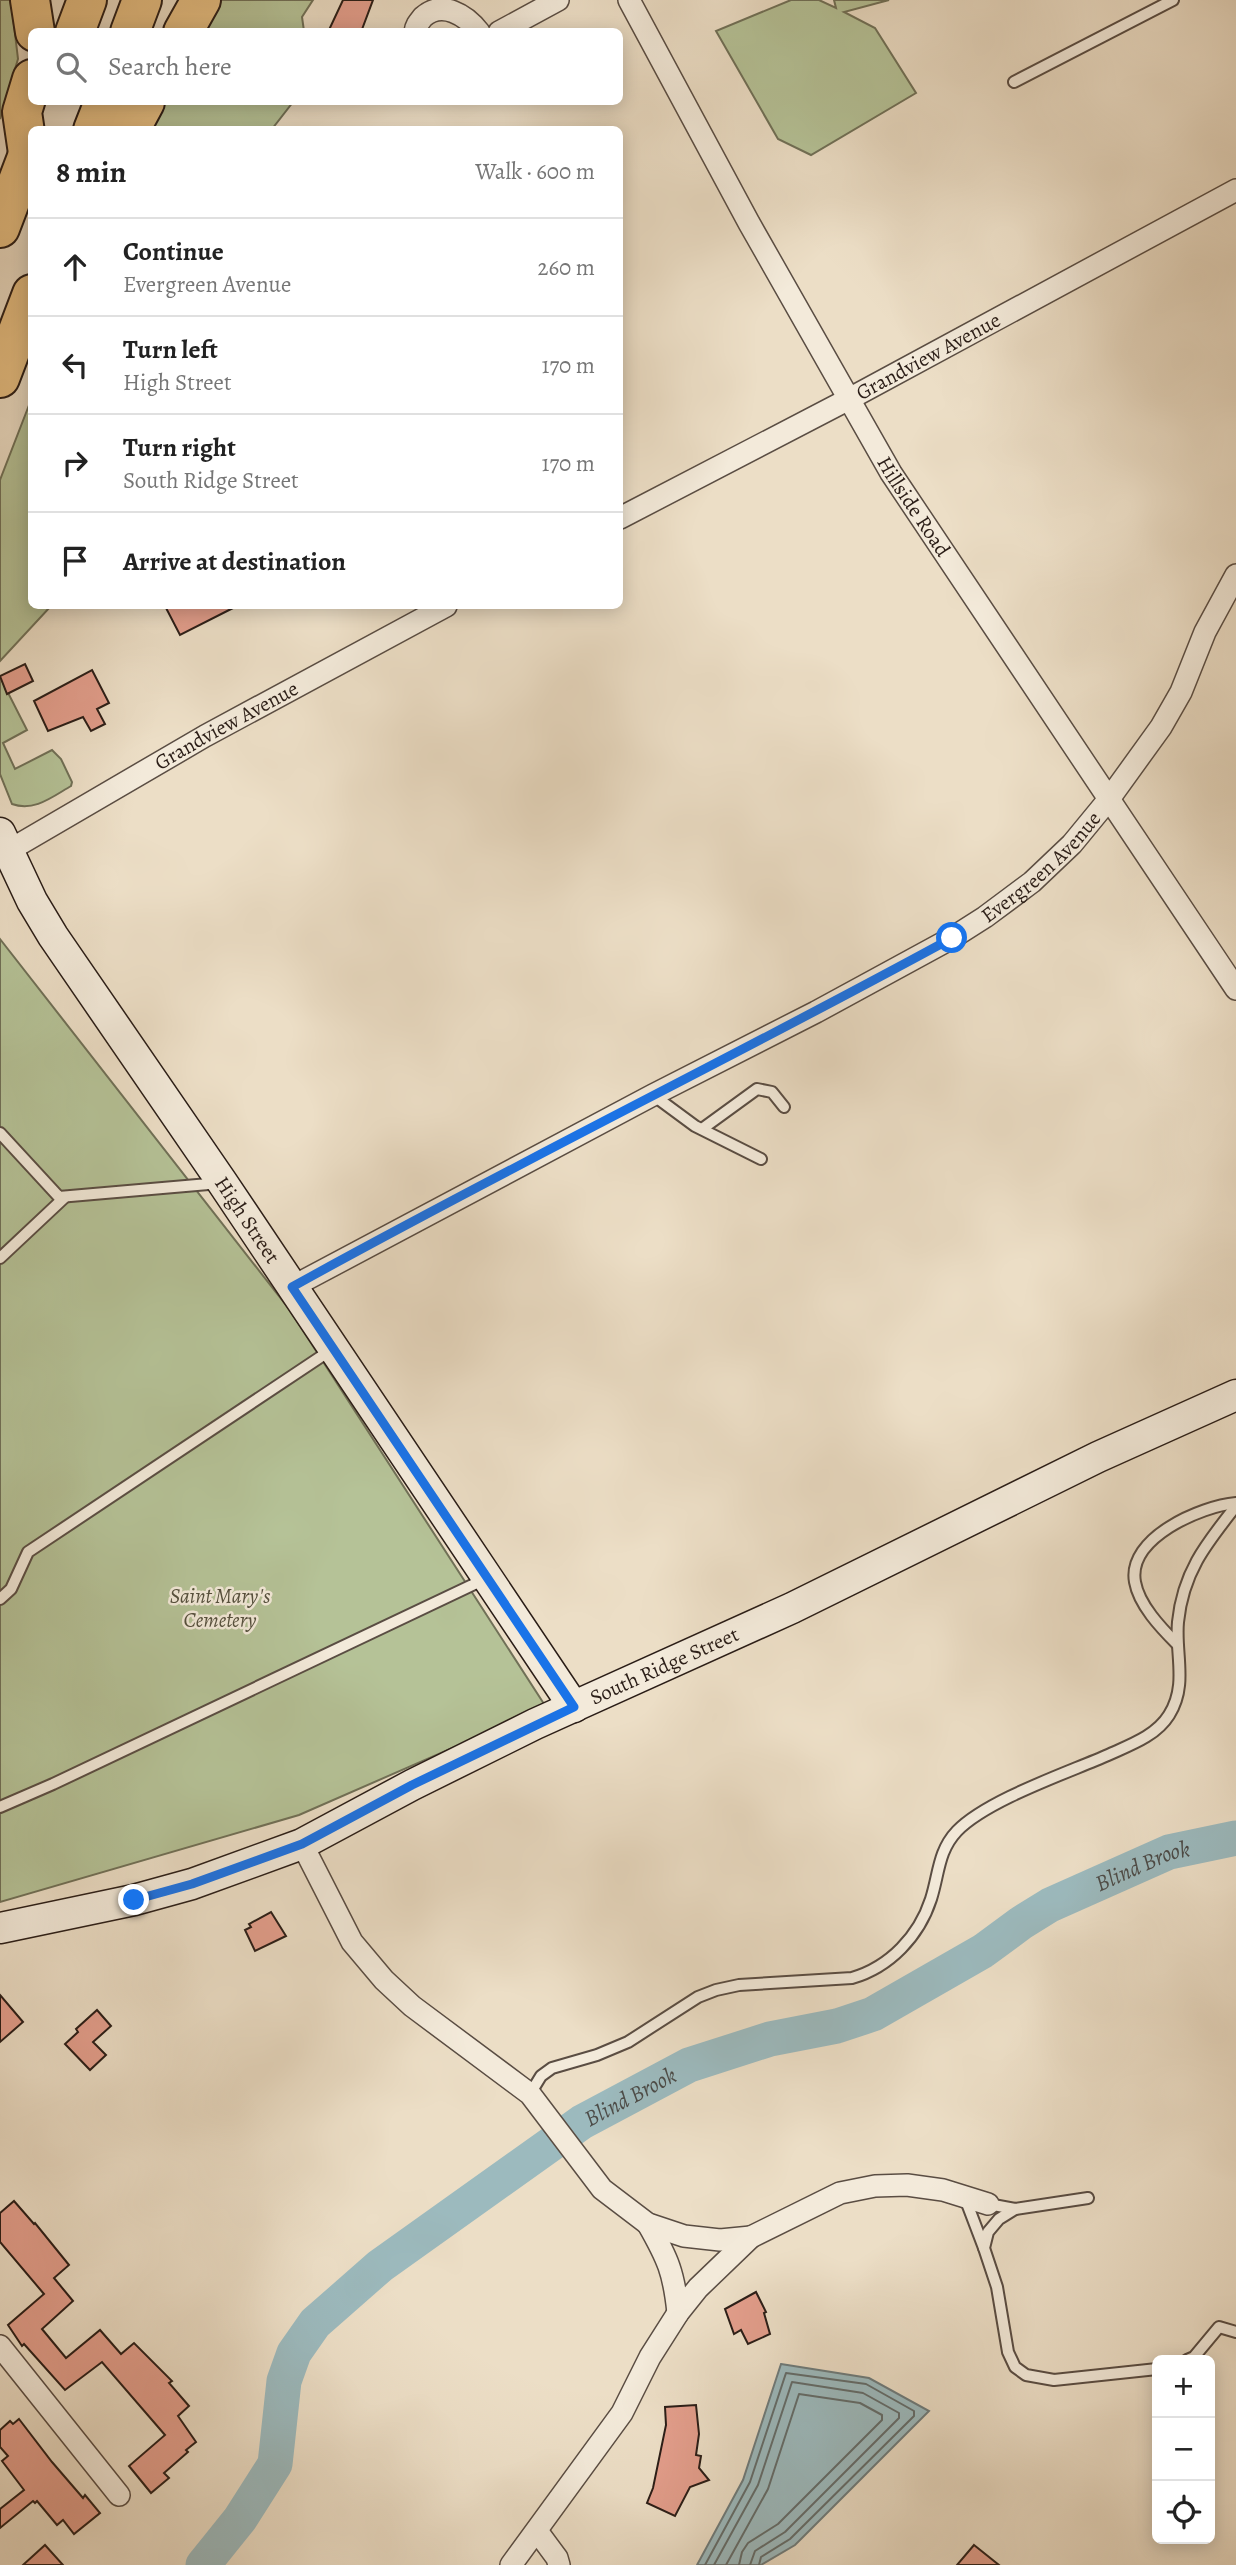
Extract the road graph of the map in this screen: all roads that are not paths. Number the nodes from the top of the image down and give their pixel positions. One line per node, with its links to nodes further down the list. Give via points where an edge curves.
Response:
1 (30, 0): 8 (highway)
2 (87, 0): 9 (highway)
3 (142, 0): 10 (highway)
4 (201, 0): 11 (highway)
5 (558, 0): 14 (street)
6 (629, 0): 31 (street, Hillside Road)
7 (1173, 0): 15 (lane)
8 (34, 28)
9 (76, 28)
10 (132, 28)
11 (185, 28)
12 (416, 28): 13 (street, via 428,12 440,7 455,9)
13 (476, 28)
14 (506, 28)
15 (1014, 82)
16 (28, 92): 23 (highway, via 22,112)
17 (47, 105): 20 (highway)
18 (103, 105): 21 (highway)
19 (143, 105): 22 (highway)
20 (38, 126)
21 (95, 126)
22 (132, 126)
23 (28, 130)
24 (28, 153): 26 (highway)
25 (1236, 190): 31 (street, Grandview Avenue)
26 (0, 228)
27 (28, 304): 29 (highway)
28 (28, 331): 30 (highway)
29 (0, 378)
30 (0, 386)
31 (849, 399): 32 (street, Grandview Avenue); 35 (street, Hillside Road, via 891,473)
32 (623, 515)
33 (1236, 575): 35 (street, Evergreen Avenue, via 1205,632 1181,692)
34 (440, 609): 36 (street, Grandview Avenue)
35 (1109, 799): 37 (street, Hillside Road); 38 (street, Evergreen Avenue, via 1072,844 985,917 816,1012)
36 (4, 842): 43 (street, High Street, via 53,936)
37 (1236, 989)
38 (653, 1095): 40 (lane); 46 (street, Evergreen Avenue)
39 (784, 1107): 40 (lane, via 772,1092 757,1089)
40 (702, 1129): 42 (lane)
41 (0, 1133): 44 (lane, via 59,1197)
42 (761, 1159)
43 (222, 1182): 44 (lane); 46 (street, High Street)
44 (65, 1196): 45 (lane)
45 (0, 1258)
46 (292, 1287): 47 (street, High Street)
47 (333, 1349): 50 (street, High Street); 51 (lane, via 28,1552 11,1589)
48 (1236, 1395): 53 (street, South Ridge Street, via 1098,1457 780,1614)
49 (1236, 1504): 52 (lane, via 1191,1569 1181,1601); 52 (lane, via 1223,1504 1163,1531 1137,1558 1137,1591)
50 (487, 1578): 53 (street, High Street); 54 (lane)
51 (0, 1599)
52 (1177, 1644): 57 (lane, via 1180,1687 1160,1726 1128,1746 967,1821 941,1854 931,1900 914,1933 880,1966 836,1980 716,1990 628,2042 552,2068)
53 (574, 1707): 55 (street, South Ridge Street)
54 (0, 1807)
55 (302, 1844): 56 (street, South Ridge Street, via 192,1884); 57 (street, via 352,1942 384,1980)
56 (0, 1928)
57 (530, 2094): 62 (street, via 602,2189)
58 (965, 2197): 60 (street); 63 (street, via 907,2185 875,2186 840,2193); 64 (lane)
59 (1088, 2198): 61 (lane)
60 (988, 2204): 61 (lane)
61 (1016, 2209): 64 (lane, via 988,2232)
62 (648, 2224): 63 (street, via 684,2236); 65 (street, via 674,2278)
63 (751, 2237): 65 (street)
64 (984, 2248): 69 (lane, via 997,2287 1008,2352 1015,2367 1026,2375 1054,2380)
65 (678, 2313): 71 (street, via 622,2413)
66 (1236, 2332): 68 (lane, via 1219,2327)
67 (0, 2346): 70 (street)
68 (1196, 2355)
69 (1152, 2370)
70 (119, 2495)
71 (537, 2531): 72 (street); 73 (street)
72 (510, 2565)
73 (559, 2565)

